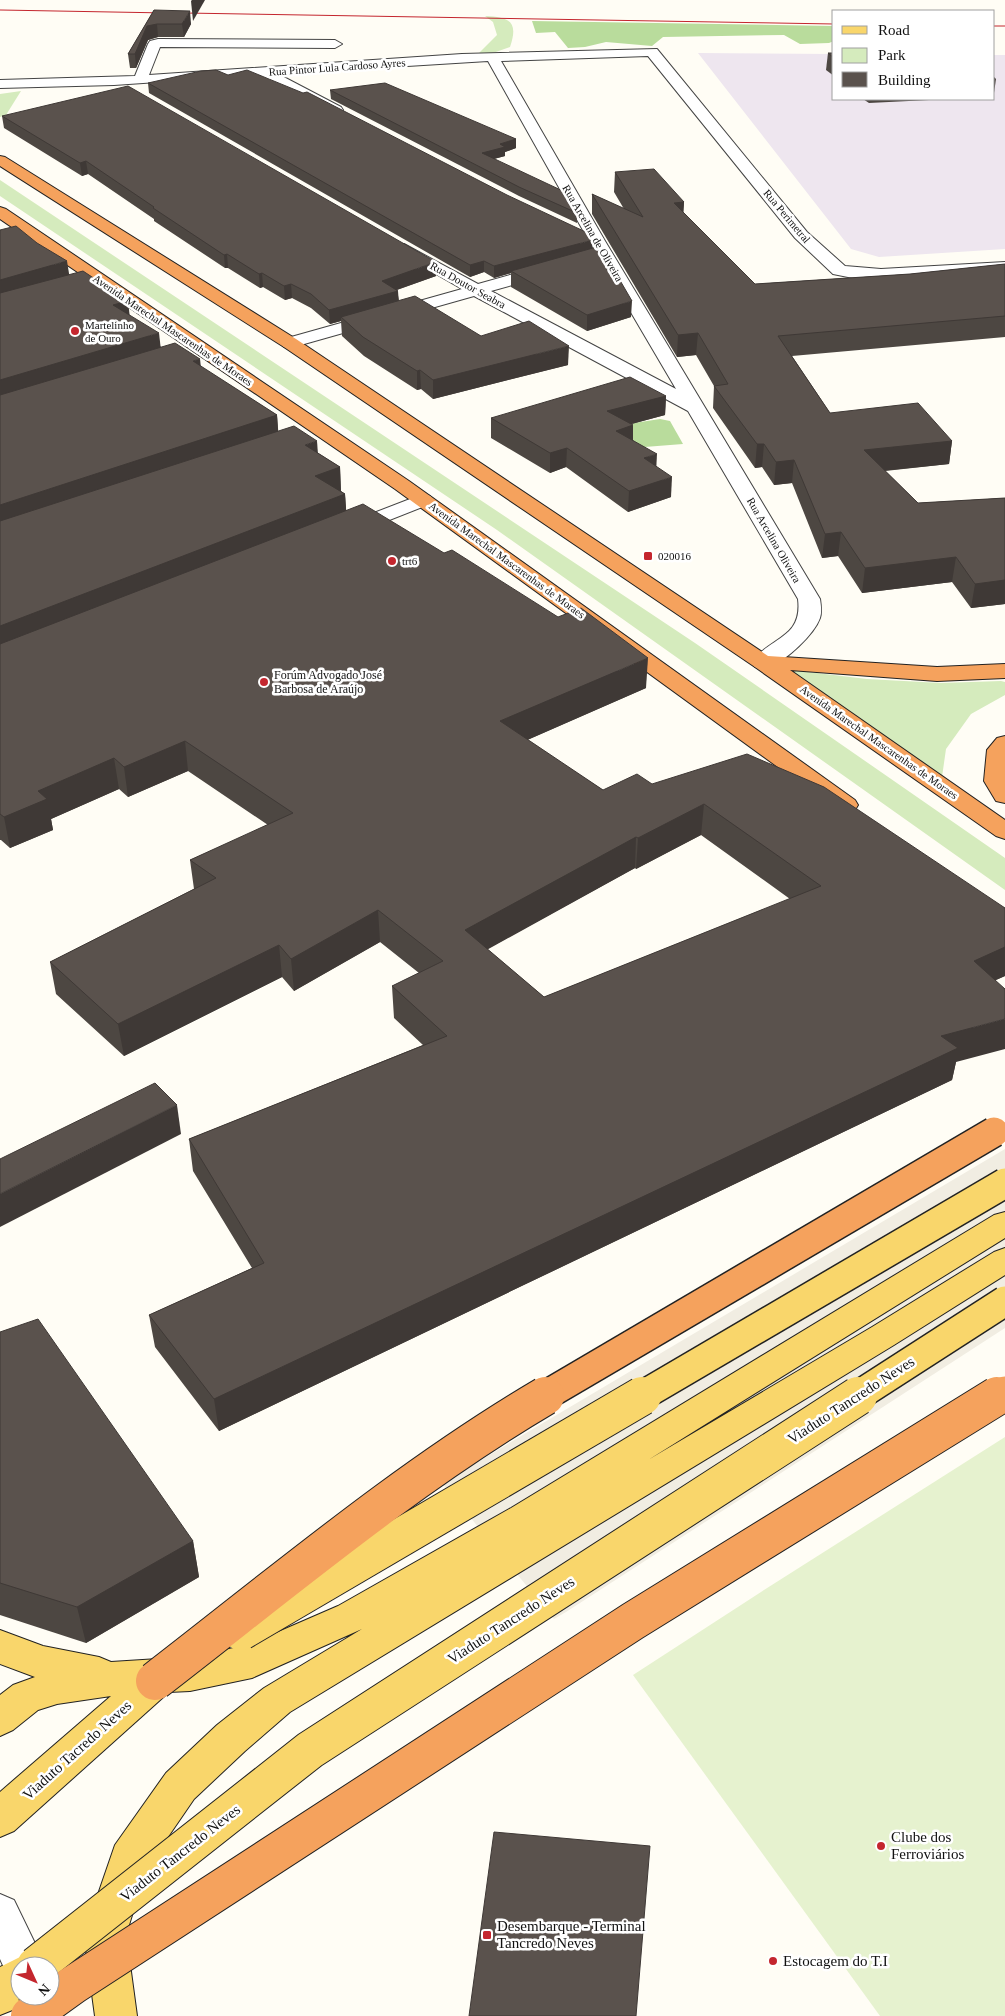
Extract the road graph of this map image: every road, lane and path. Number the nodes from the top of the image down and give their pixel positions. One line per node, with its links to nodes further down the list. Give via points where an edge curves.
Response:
1 (335, 44): 5 (street, via 158,42)
2 (652, 52): 3 (street, Rua Pintor Lula Cardoso Ayres); 19 (street, Rua Perimetral, via 801,235 839,270 881,274)
3 (492, 57): 4 (street, Rua Pintor Lula Cardoso Ayres); 16 (street, Rua Arcelina de Oliveira)
4 (262, 72): 5 (street, Rua Pintor Lula Cardoso Ayres); 11 (street)
5 (140, 79): 6 (street, Rua Pintor Lula Cardoso Ayres)
6 (114, 81): 8 (street, Rua Pintor Lula Cardoso Ayres); 10 (street)
7 (0, 84): 8 (street, Rua Pintor Lula Cardoso Ayres)
8 (23, 84): 9 (street, Rua Pintor Lula Cardoso Ayres)
9 (0, 89)
10 (140, 96)
11 (349, 116)
12 (0, 160): 23 (highway, Avenida Marechal Mascarenhas de Moraes)
13 (0, 212): 20 (highway, Avenida Marechal Mascarenhas de Moraes)
14 (572, 229): 16 (street)
15 (390, 240): 22 (street, Rua Doutor Seabra)
16 (601, 247): 17 (street); 26 (street, Rua Arcelina de Oliveira)
17 (587, 259)
18 (559, 267): 22 (street)
19 (1005, 267)
20 (103, 284): 21 (street); 24 (highway, Avenida Marechal Mascarenhas de Moraes)
21 (84, 289)
22 (476, 290): 23 (street); 26 (street, Rua Doutor Seabra)
23 (290, 343): 31 (highway, Avenida Marechal Mascarenhas de Moraes)
24 (208, 352): 25 (street); 27 (highway, Avenida Marechal Mascarenhas de Moraes)
25 (189, 358)
26 (697, 408): 31 (street, Rua Arcelina Oliveira, via 812,608 811,617 799,634)
27 (328, 434): 28 (street); 29 (highway, Avenida Marechal Mascarenhas de Moraes)
28 (310, 440)
29 (423, 500): 30 (street); 35 (highway, Avenida Marechal Mascarenhas de Moraes)
30 (331, 536)
31 (764, 662): 32 (highway, via 938,674); 36 (highway, Avenida Marechal Mascarenhas de Moraes)
32 (1005, 671)
33 (1005, 743): 34 (highway, via 999,750 996,781)
34 (1005, 796)
35 (863, 818)
36 (1005, 831)
37 (1000, 1129): 46 (highway, bridge, via 508,1418 421,1476)
38 (1005, 1183): 46 (main road, bridge)
39 (1005, 1223): 43 (main road, via 523,1519)
40 (1005, 1260): 43 (main road, via 883,1336)
41 (1005, 1301): 51 (main road, Viaduto Tancredo Neves, bridge, via 310,1750)
42 (1005, 1391): 54 (highway, bridge, via 633,1621)
43 (362, 1630): 45 (main road, via 252,1661 190,1674); 55 (main road, via 232,1738 180,1786 129,1859 105,1936)
44 (0, 1647): 45 (main road, via 43,1663)
45 (115, 1678): 47 (main road, via 57,1687 26,1697)
46 (155, 1681): 48 (main road, Viaduto Tacredo Neves)
47 (0, 1718)
48 (0, 1818)
49 (0, 1914): 50 (street)
50 (20, 1956)
51 (49, 1956)
52 (10, 1986): 53 (main road)
53 (0, 1994)
54 (30, 2016)
55 (116, 2016)

